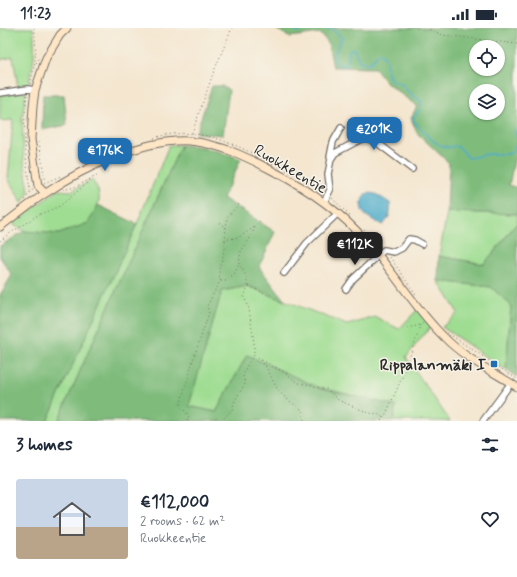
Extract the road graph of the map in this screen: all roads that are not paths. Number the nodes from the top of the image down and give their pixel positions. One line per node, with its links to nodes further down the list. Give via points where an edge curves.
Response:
1 (67, 28): 2 (street, via 46,58)
2 (35, 90): 3 (street); 7 (street, via 31,139)
3 (0, 93)
4 (341, 128): 5 (street, via 333,142)
5 (331, 159): 6 (street, via 335,153 365,137 380,144); 8 (street, via 328,174 330,190)
6 (412, 169)
7 (45, 193): 8 (street, Ruokkeentie, via 95,166 133,150 162,142 190,141 221,147 250,159 300,185); 10 (street, Ruokkeentie)
8 (324, 202): 9 (street, Ruokkeentie)
9 (338, 213): 12 (street, Ruokkeentie); 13 (street, via 307,243)
10 (0, 227)
11 (422, 244): 12 (street, via 409,240 394,252)
12 (381, 252): 14 (street); 15 (street, Ruokkeentie, via 427,319 452,345)
13 (284, 273)
14 (346, 289)
15 (515, 383): 16 (street)
16 (483, 421)

